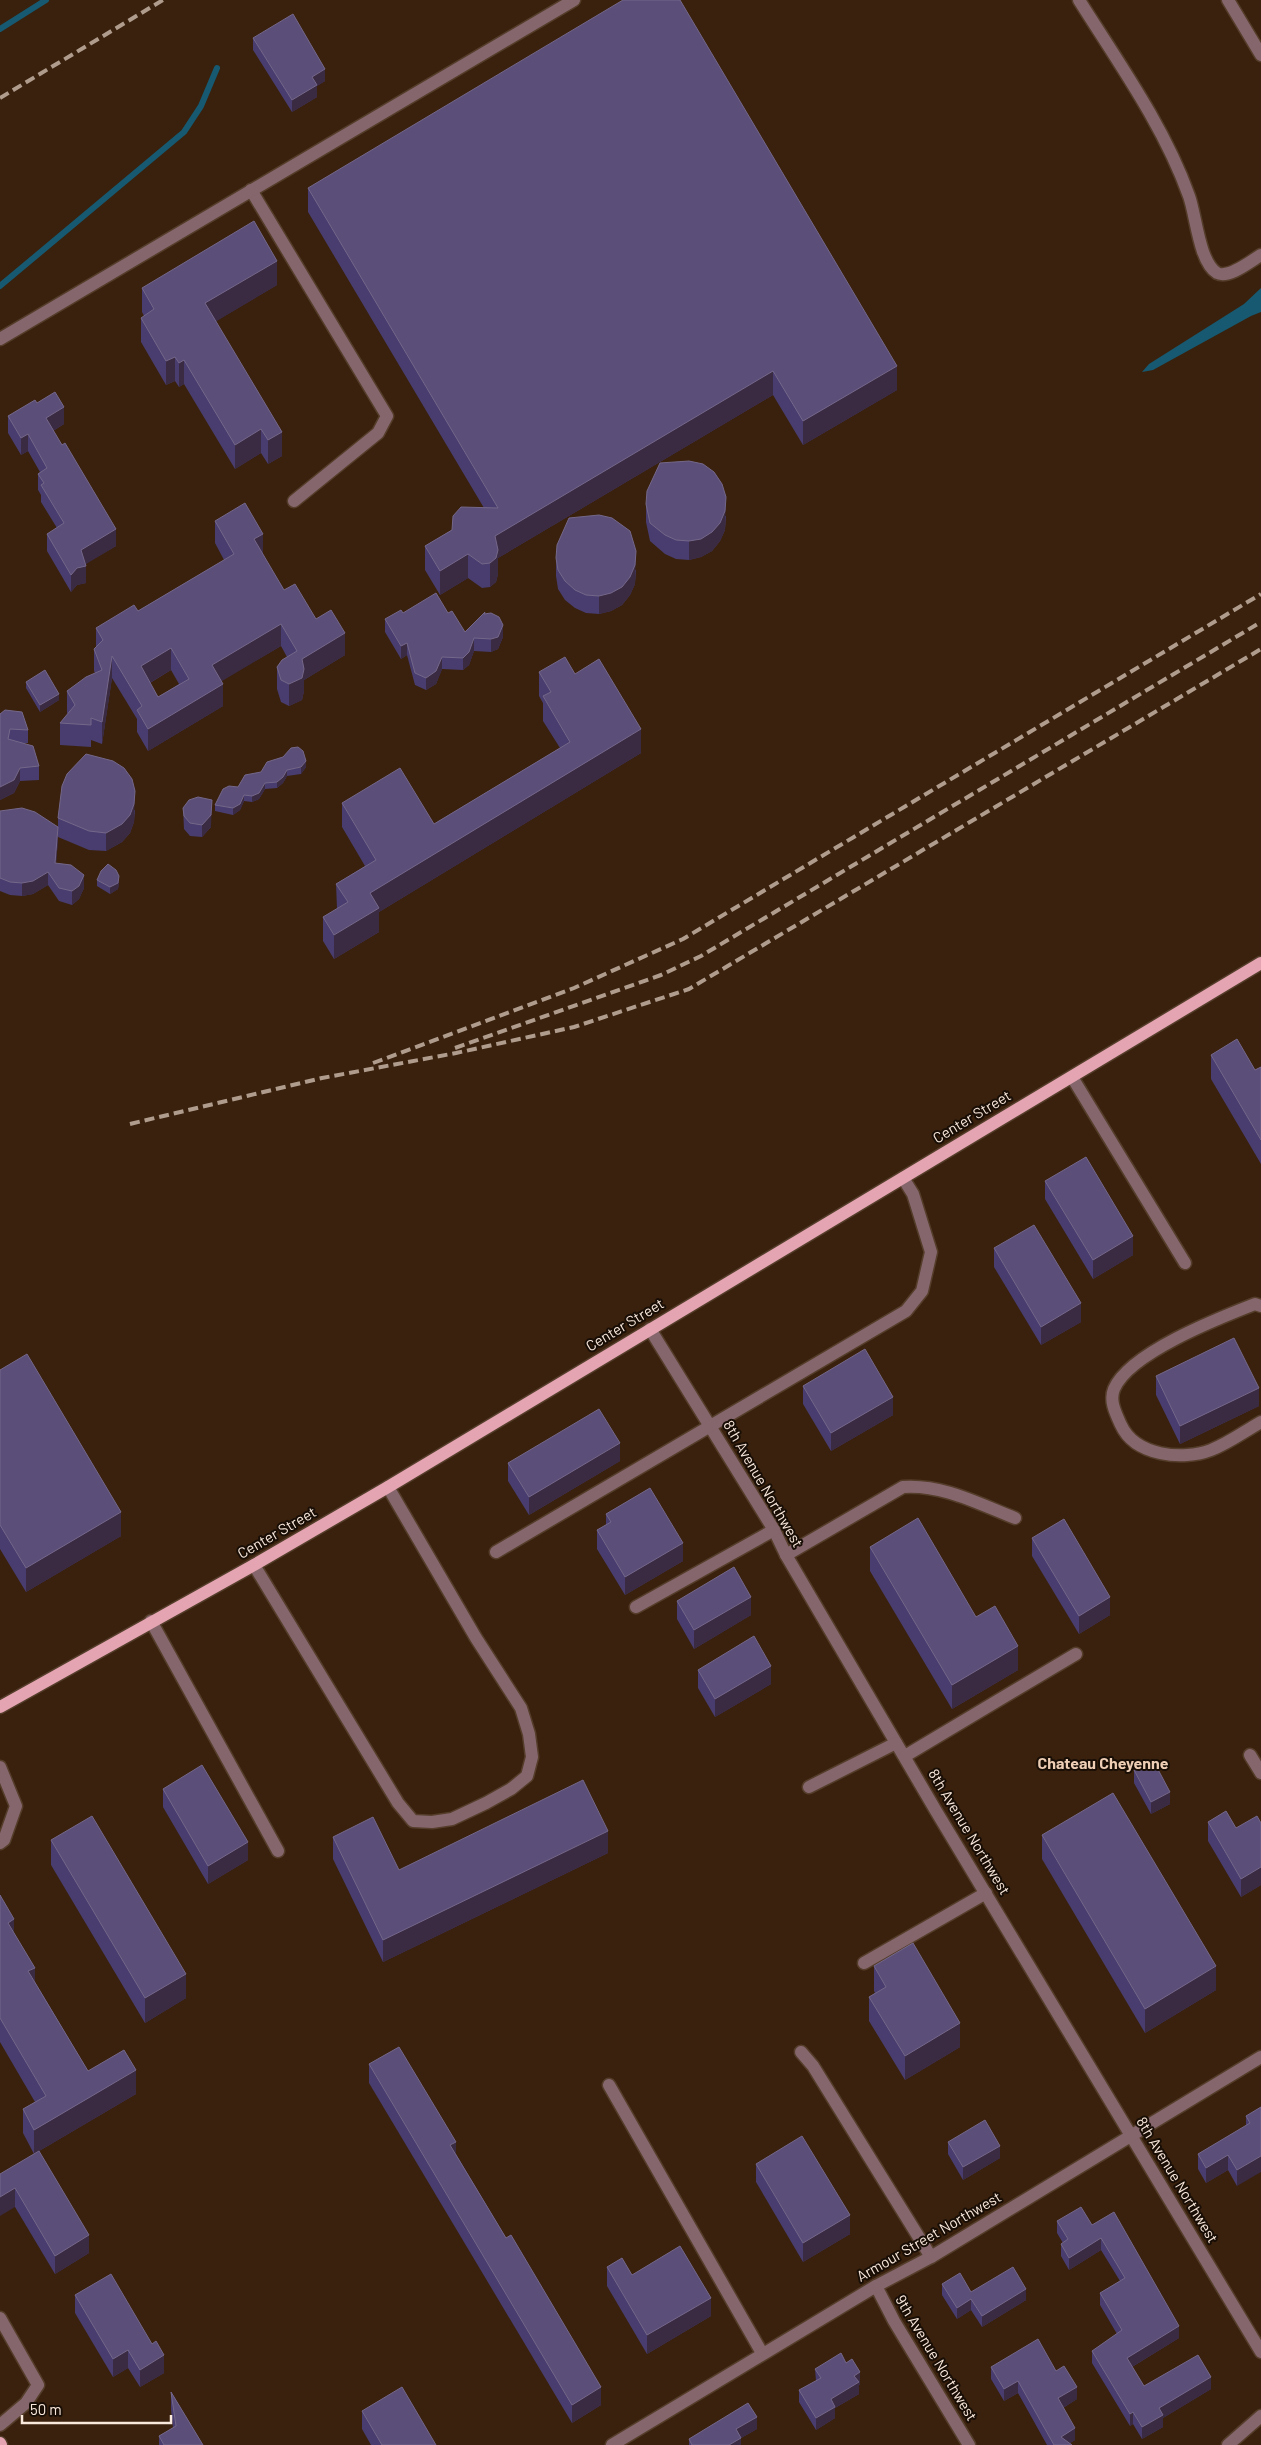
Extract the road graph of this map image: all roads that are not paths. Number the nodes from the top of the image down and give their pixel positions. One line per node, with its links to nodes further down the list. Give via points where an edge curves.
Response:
1 (574, 0): 5 (street)
2 (1079, 0): 6 (street, via 1165,143 1189,196 1209,266 1218,274 1228,274)
3 (1228, 0): 4 (street)
4 (1261, 55)
5 (251, 190): 7 (street); 8 (street, via 387,416 378,433)
6 (1261, 255)
7 (0, 339)
8 (294, 501)
9 (1261, 964): 10 (main road, Center Street)
10 (1072, 1077): 11 (main road, Center Street); 12 (street)
11 (903, 1178): 14 (main road, Center Street); 16 (street, via 913,1194 931,1252 922,1291 906,1311)
12 (1185, 1263)
13 (1261, 1306): 15 (street, via 1255,1304 1204,1324 1134,1364 1114,1389 1113,1407 1123,1429 1146,1450 1180,1456 1211,1450)
14 (650, 1329): 16 (street, 8th Avenue Northwest); 17 (main road, Center Street)
15 (1261, 1422)
16 (710, 1426): 19 (street, 8th Avenue Northwest); 20 (street)
17 (388, 1487): 22 (main road, Center Street); 22 (street, via 476,1638 522,1708 532,1757 527,1776 511,1789 452,1819 413,1821 398,1803)
18 (1015, 1518): 21 (street, via 943,1491 920,1486 903,1487)
19 (774, 1530): 21 (street, 8th Avenue Northwest); 23 (street)
20 (496, 1552)
21 (786, 1555): 27 (street, 8th Avenue Northwest)
22 (254, 1565): 24 (main road, Center Street)
23 (636, 1607)
24 (151, 1621): 26 (main road, Center Street); 34 (street)
25 (1076, 1654): 29 (street)
26 (0, 1706)
27 (896, 1743): 29 (street, 8th Avenue Northwest); 32 (street)
28 (1250, 1755): 31 (street)
29 (905, 1756): 35 (street, 8th Avenue Northwest)
30 (0, 1767): 33 (street, via 16,1806)
31 (1261, 1773)
32 (809, 1787)
33 (0, 1843)
34 (278, 1851)
35 (986, 1893): 36 (street); 40 (street, 8th Avenue Northwest)
36 (864, 1963)
37 (801, 2052): 41 (street)
38 (1261, 2057): 40 (street, Armour Street Northwest)
39 (609, 2085): 45 (street)
40 (1132, 2135): 41 (street, Armour Street Northwest); 44 (street, 8th Avenue Northwest)
41 (931, 2257): 42 (street, Armour Street Northwest)
42 (876, 2286): 45 (street, Armour Street Northwest); 49 (street, 9th Avenue Northwest)
43 (0, 2318): 47 (street, via 38,2386 26,2403)
44 (1261, 2352)
45 (762, 2353): 48 (street, Armour Street Northwest)
46 (1261, 2416): 50 (street)
47 (0, 2425)
48 (616, 2444)
49 (969, 2445)
50 (1228, 2445)

